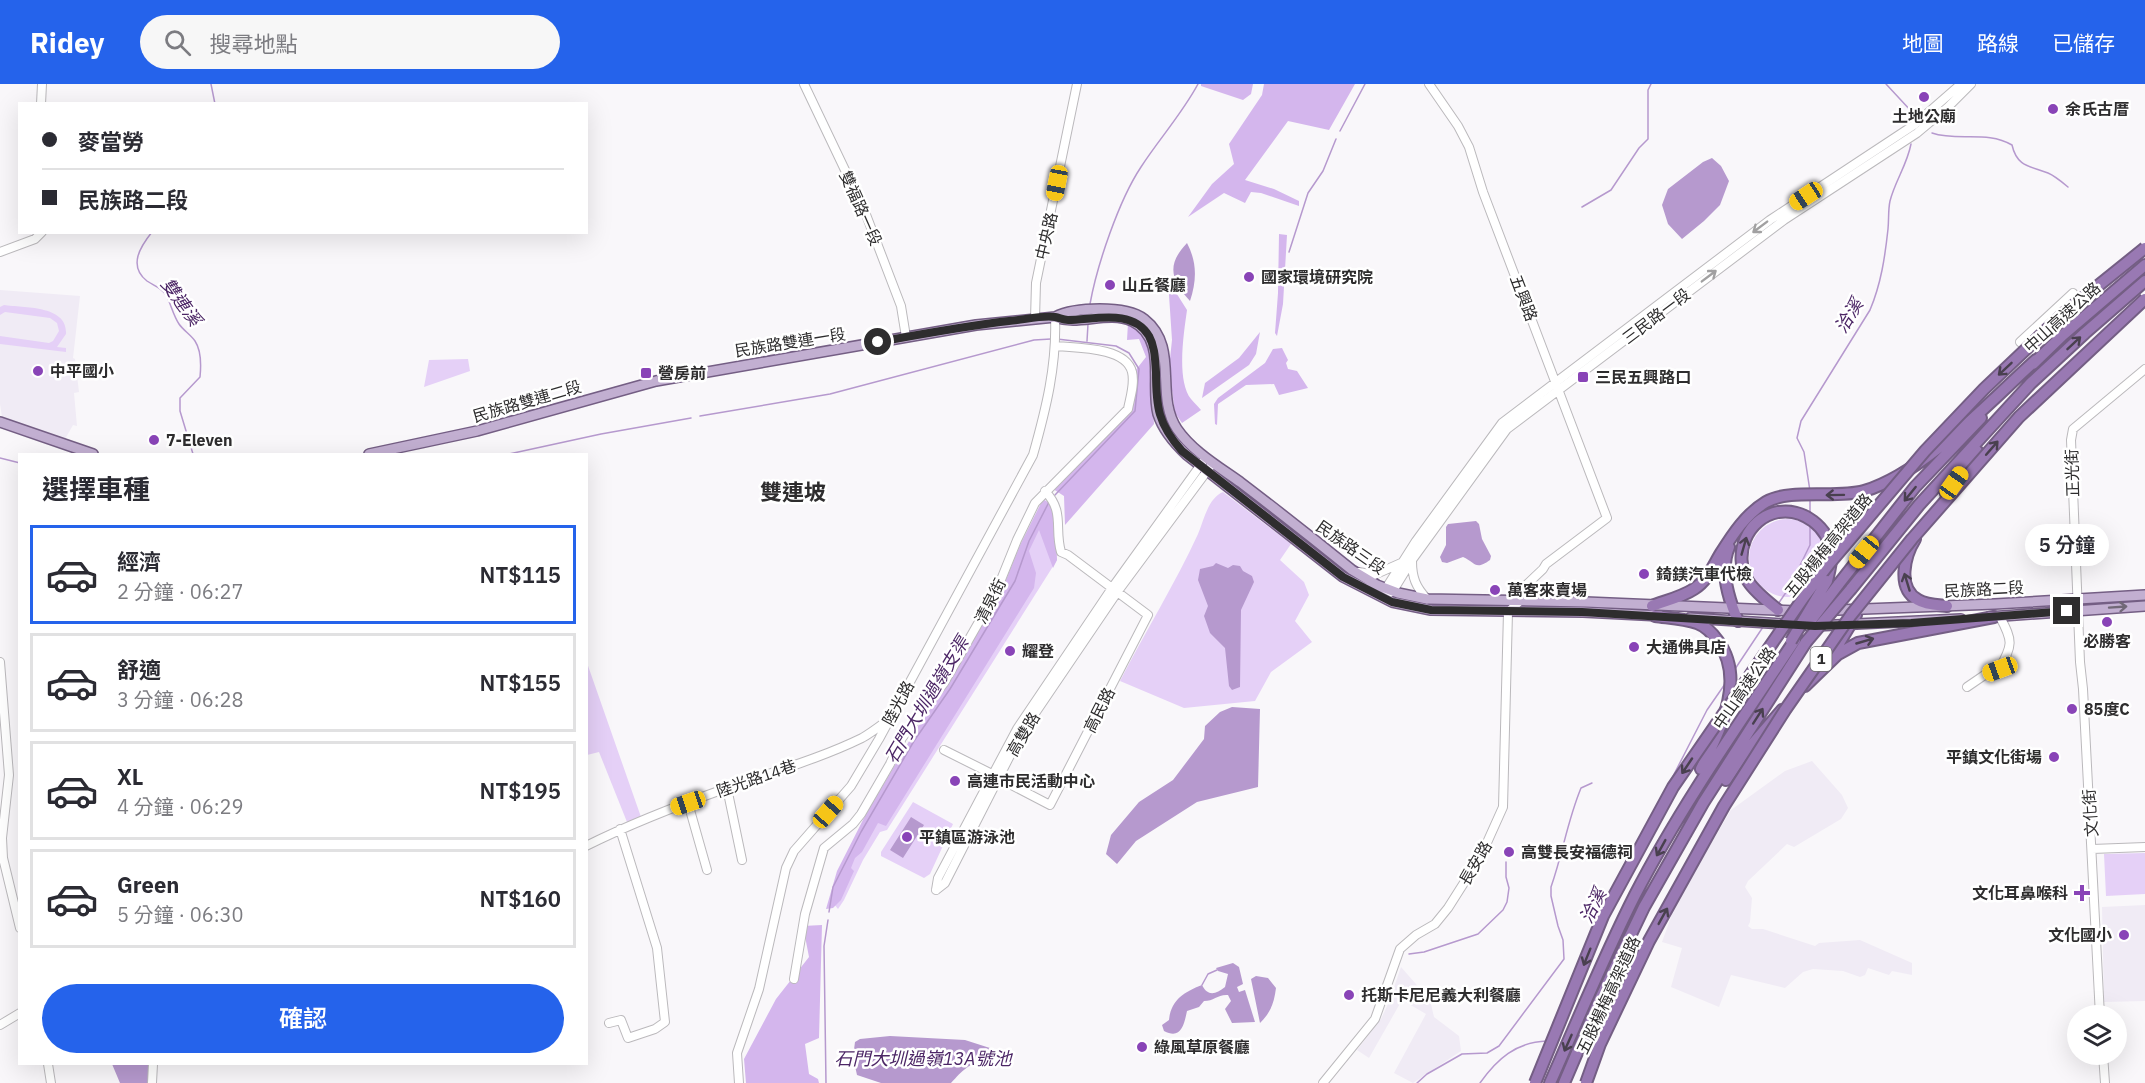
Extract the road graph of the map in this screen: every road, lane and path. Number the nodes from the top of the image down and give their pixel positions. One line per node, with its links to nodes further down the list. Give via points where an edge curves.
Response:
1 (42, 84): 7 (street)
2 (804, 84): 18 (street, 雙福路一段, via 865,213 901,306)
3 (1077, 84): 17 (street, 中央路, via 1037,274)
4 (1429, 84): 25 (street, 五興路, via 1469,147)
5 (1961, 84): 8 (street, 三民路一段)
6 (1971, 84): 8 (street, 三民路一段, via 1948,107)
7 (41, 102)
8 (1916, 129): 25 (street, 三民路一段, via 1770,219)
9 (40, 234): 11 (street)
10 (2145, 248): 89 (highway, 五股楊梅高架道路, one-way to 89, bridge, via 2062,314 1984,389 1925,451 1804,597 1673,787 1603,916)
11 (0, 252)
12 (2145, 265): 21 (highway, 中山高速公路)
13 (2145, 281): 24 (highway, 中山高速公路 / 1, one-way to 13)
14 (2073, 293): 19 (street)
15 (2145, 299): 92 (highway, 五股楊梅高架道路 / 1, one-way to 15, bridge, via 1600,1044 1649,941 1724,806 1851,615 2019,417)
16 (1055, 317): 17 (main road, 民族路三段); 20 (street, 陸光路); 31 (main road, 民族路三段, via 1065,321 1124,319 1145,331 1155,357 1161,420 1176,444); 31 (main road, 民族路三段, via 1089,311 1128,311 1142,317 1162,343 1169,413)
17 (1035, 319): 18 (main road, 民族路雙連一段)
18 (906, 337): 23 (main road, 民族路雙連一段)
19 (2020, 342)
20 (1056, 346): 32 (street, 清泉街, via 1118,355 1132,372 1132,389 1128,410); 63 (street, 陸光路, via 1047,407 1033,455)
21 (2036, 360): 33 (highway, one-way to 33, via 1934,452 1889,482 1845,495 1768,500); 38 (highway, 中山高速公路, one-way to 38)
22 (2145, 369): 44 (street, 正光街, via 2073,429)
23 (693, 374): 30 (main road, 民族路雙連二段, via 477,431)
24 (2031, 382): 34 (highway); 59 (highway, 中山高速公路 / 1, bridge, via 1919,505 1851,588)
25 (1558, 386): 35 (street, 三民路一段, via 1508,429); 36 (street, 三民路一段, via 1502,423); 45 (street, 五興路, via 1607,518 1546,564 1523,588)
26 (0, 422): 29 (main road)
27 (0, 427): 28 (main road)
28 (70, 453)
29 (90, 453)
30 (374, 453)
31 (1207, 464): 37 (main road, 民族路三段); 39 (street, 高雙路); 42 (main road, 民族路三段, via 1343,577)
32 (1046, 491): 39 (street, via 1059,516 1061,552); 77 (street, 清泉街, via 1035,503 996,592 944,683 902,738 861,814 824,848 805,914)
33 (1738, 528): 48 (highway, via 1726,554); 51 (highway, via 1708,577)
34 (1918, 533): 46 (highway, one-way to 34, via 1919,602 1907,586 1906,561); 52 (highway)
35 (1412, 560): 40 (street, 三民路一段); 43 (street, via 1416,586)
36 (1402, 563): 37 (street, via 1374,575); 40 (street, 三民路一段)
37 (1352, 570): 40 (main road, 民族路三段)
38 (1832, 583): 49 (highway, one-way to 38, via 1749,583 1742,569 1744,539 1764,517 1793,512 1819,526 1831,552); 59 (highway, 中山高速公路, bridge)
39 (1115, 589): 65 (street, 高雙路, via 1017,729); 65 (street, 高民路, via 1148,615 1050,805)
40 (1389, 589): 42 (street, 三民路一段); 43 (main road, 民族路三段)
41 (2145, 595): 44 (main road, 民族路二段)
42 (1381, 598): 53 (main road, 民族路三段, via 1431,610)
43 (1427, 599): 45 (main road, 民族路三段)
44 (2077, 599): 46 (main road, 民族路二段); 50 (street, 正光街)
45 (1520, 602): 51 (main road, 民族路三段, via 1586,602); 53 (street)
46 (1947, 606): 52 (main road, 民族路二段)
47 (2145, 606): 50 (main road, 民族路二段, one-way to 47)
48 (1732, 609): 49 (main road, 民族路三段); 51 (main road, 民族路三段); 56 (highway)
49 (1778, 610): 54 (main road, 民族路三段)
50 (2078, 610): 55 (main road, 民族路二段); 73 (street, 文化街)
51 (1654, 611): 53 (main road, 民族路三段); 56 (main road, 民族路三段); 69 (highway, via 1699,624 1712,633 1725,652 1731,679 1720,728)
52 (1858, 611): 54 (main road, 民族路二段); 57 (highway)
53 (1508, 612): 88 (street, 長安路, via 1503,807 1481,856 1448,908 1435,924 1400,949 1375,1019)
54 (1825, 612)
55 (1997, 617): 57 (main road, 民族路二段); 61 (highway, one-way to 55, via 1858,642); 62 (street, via 2011,641 2009,651 2000,669)
56 (1738, 621): 58 (main road, 民族路三段)
57 (1850, 625): 58 (main road, 民族路二段); 61 (highway)
58 (1815, 626)
59 (1798, 641): 69 (highway, 中山高速公路, via 1717,754); 70 (highway, 中山高速公路 / 1, one-way to 59)
60 (0, 662): 76 (street, via 9,775 3,858)
61 (1823, 668): 70 (highway, via 1771,721)
62 (1966, 687)
63 (890, 719): 66 (street, 陸光路14巷, via 844,746); 87 (street, 陸光路, via 851,786 794,851 786,868 759,989 737,1053)
64 (944, 750): 65 (street)
65 (995, 776): 65 (street, 高雙路, via 938,878 936,890 945,883)
66 (727, 788): 67 (street, 陸光路14巷); 74 (street)
67 (688, 803): 68 (street, 陸光路14巷); 75 (street)
68 (620, 829): 71 (street, 陸光路14巷); 80 (street, via 657,948 665,1022 628,1038 621,1020)
69 (1672, 829): 90 (highway, 中山高速公路, one-way to 90, via 1635,896)
70 (1686, 836): 91 (highway, 中山高速公路 / 1, via 1644,907)
71 (588, 845)
72 (2145, 847): 73 (street)
73 (2092, 849): 78 (street, 文化街)
74 (742, 860)
75 (707, 870)
76 (18, 920)
77 (794, 979)
78 (2099, 1005)
79 (18, 1014): 81 (street)
80 (609, 1023)
81 (0, 1025)
82 (48, 1065): 85 (street)
83 (153, 1065): 86 (street)
84 (2103, 1065): 93 (street)
85 (51, 1083)
86 (152, 1083)
87 (739, 1083)
88 (1323, 1083)
89 (1535, 1083)
90 (1550, 1083)
91 (1564, 1083)
92 (1586, 1083)
93 (2104, 1083)

